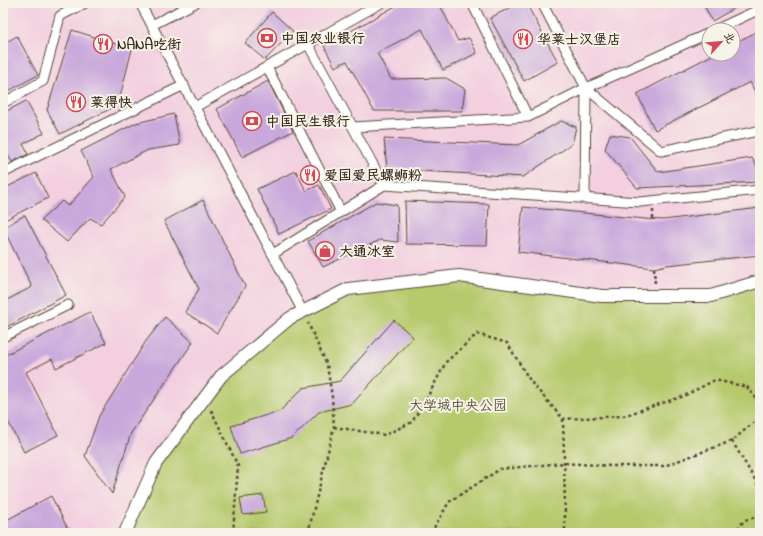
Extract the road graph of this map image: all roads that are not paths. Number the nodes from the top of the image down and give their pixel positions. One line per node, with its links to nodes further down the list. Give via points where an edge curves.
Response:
1 (85, 3): 15 (street, via 60,16 42,81)
2 (140, 3): 9 (street)
3 (195, 3): 9 (street)
4 (381, 3): 11 (street)
5 (472, 3): 17 (street)
6 (542, 3): 14 (street)
7 (760, 9): 8 (street)
8 (732, 22)
9 (152, 25): 13 (street)
10 (701, 37): 14 (street)
11 (308, 44): 12 (street); 18 (street)
12 (267, 67): 16 (street); 24 (street)
13 (184, 85): 16 (street); 20 (street)
14 (586, 88): 17 (street); 19 (street, via 661,151 758,131); 23 (street)
15 (3, 103)
16 (195, 107): 25 (street)
17 (528, 117): 18 (street)
18 (353, 127): 21 (street)
19 (760, 135)
20 (3, 174)
21 (384, 185): 23 (street); 24 (street)
22 (760, 190): 23 (street, via 640,202)
23 (585, 198)
24 (341, 212): 25 (street)
25 (273, 254): 28 (street)
26 (760, 281): 28 (street, via 711,296 602,296 459,276 348,289)
27 (68, 305): 29 (street)
28 (304, 312): 30 (street, via 290,318 221,376 156,463)
29 (3, 337)
30 (125, 533)

